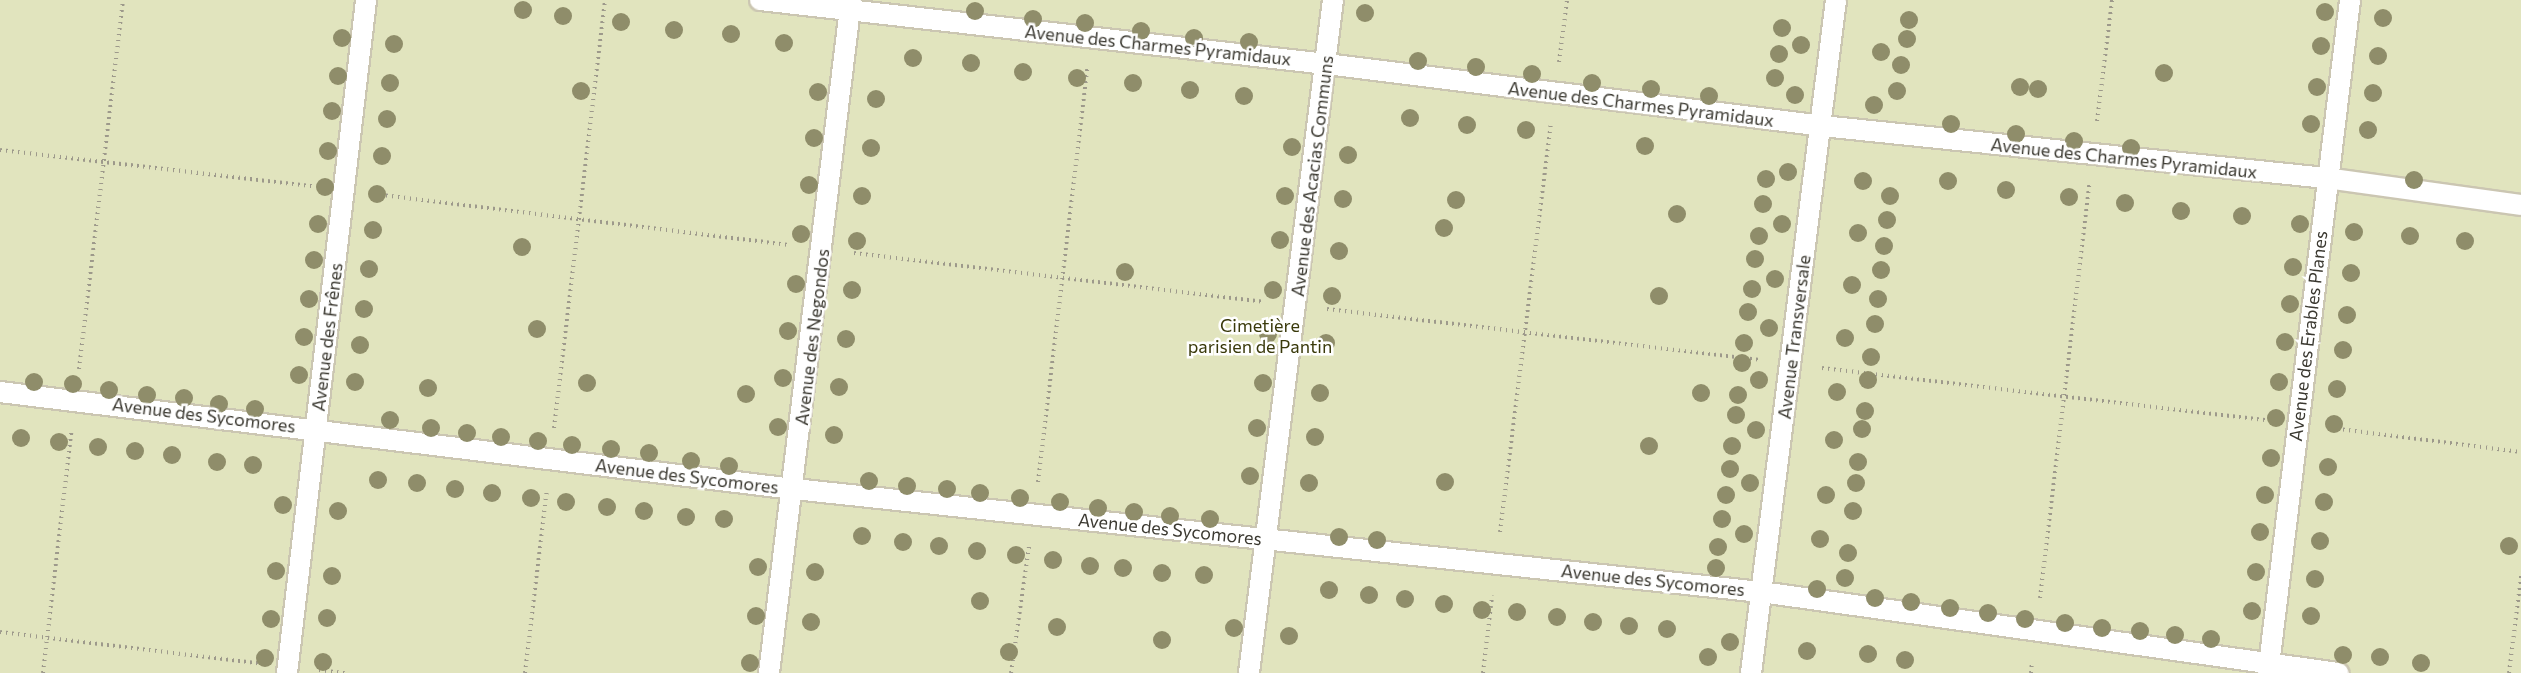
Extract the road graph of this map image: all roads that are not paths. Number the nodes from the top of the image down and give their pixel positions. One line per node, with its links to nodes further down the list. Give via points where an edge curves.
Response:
1 (366, 0): 12 (lane, Avenue des Frênes)
2 (760, 0): 6 (lane, Avenue des Charmes Pyramidaux)
3 (1333, 0): 7 (lane, Avenue des Acacias Communs)
4 (1836, 0): 8 (lane, Avenue Transversale)
5 (2350, 0): 9 (lane, Avenue des Erables Planes)
6 (851, 5): 7 (lane, Avenue des Charmes Pyramidaux, via 1090,38); 13 (lane, Avenue des Negondos)
7 (1326, 64): 8 (lane, Avenue des Charmes Pyramidaux); 14 (lane, Avenue des Acacias Communs)
8 (1822, 126): 9 (lane, Avenue des Charmes Pyramidaux); 15 (lane, Avenue Transversale)
9 (2326, 178): 10 (lane, Avenue des Charmes Pyramidaux); 16 (lane, Avenue des Erables Planes)
10 (2521, 205)
11 (0, 392): 12 (lane, Avenue des Sycomores)
12 (316, 428): 13 (lane, Avenue des Sycomores); 17 (lane, Avenue des Frênes)
13 (794, 489): 14 (lane, Avenue des Sycomores); 18 (lane, Avenue des Negondos)
14 (1267, 538): 15 (lane, Avenue des Sycomores); 19 (lane, Avenue des Acacias Communs)
15 (1761, 592): 16 (lane, Avenue des Sycomores); 20 (lane, Avenue Transversale)
16 (2269, 669): 21 (lane, Avenue des Sycomores)
17 (287, 670)
18 (769, 673)
19 (1249, 673)
20 (1751, 673)
21 (2338, 673)

